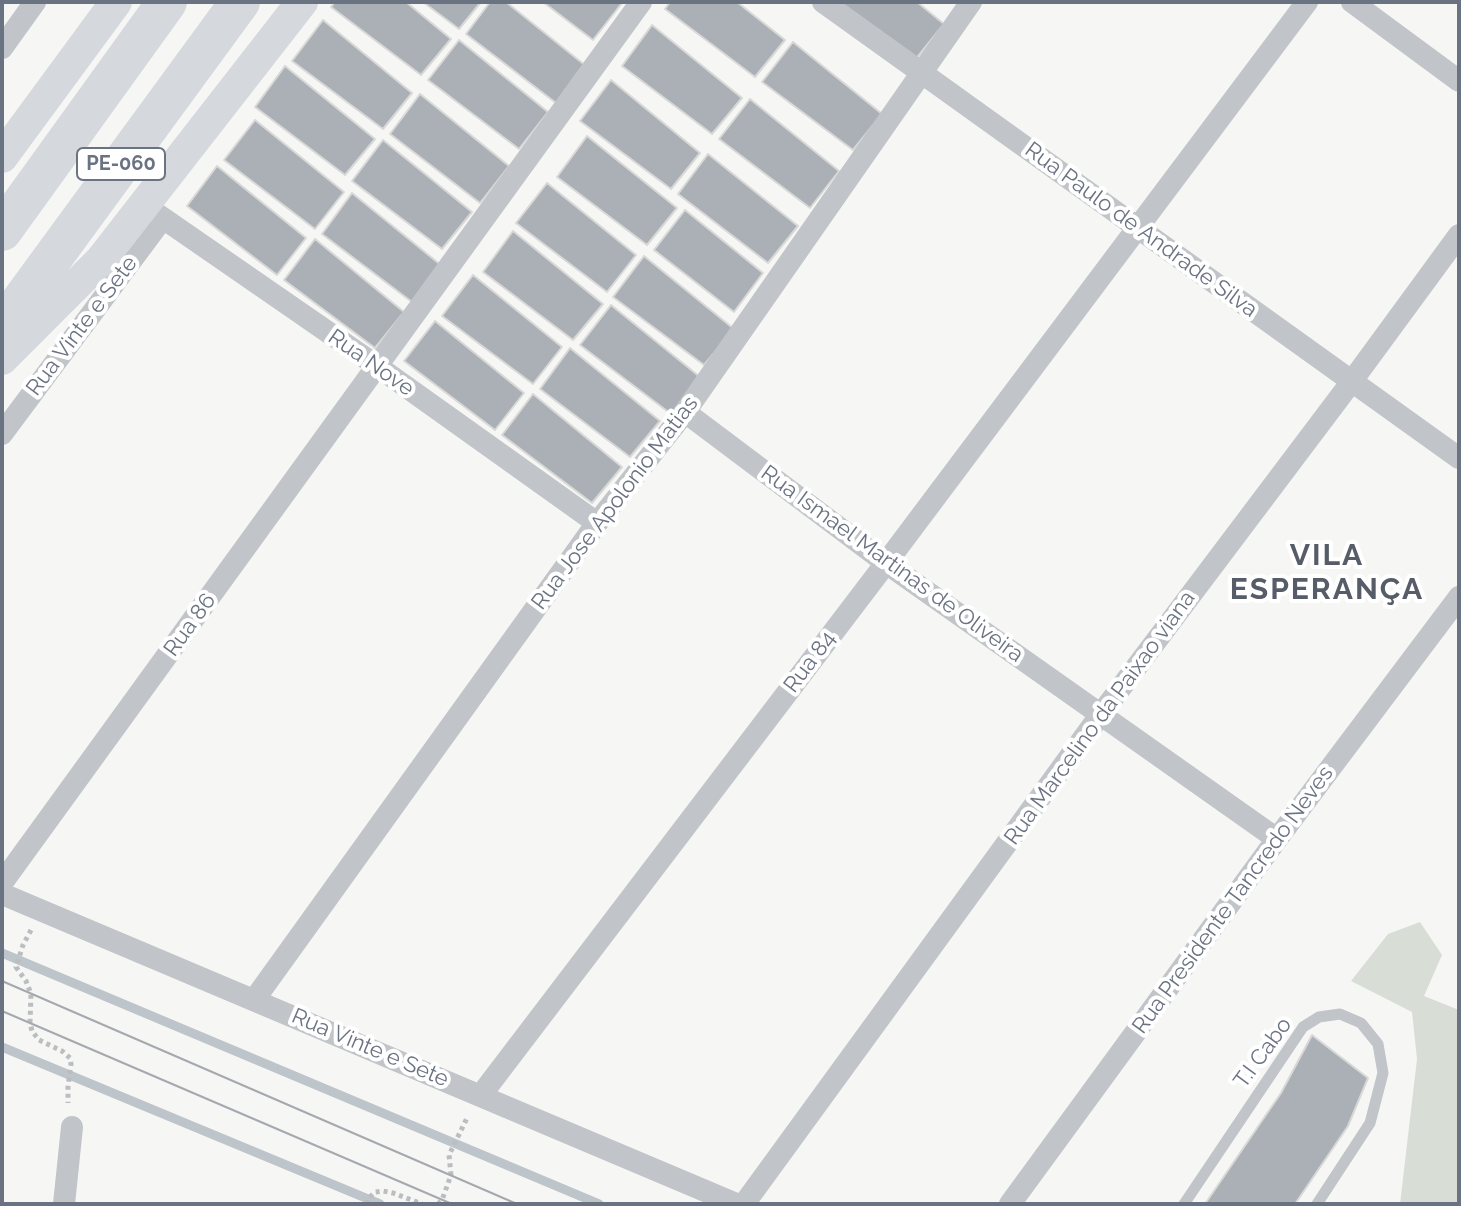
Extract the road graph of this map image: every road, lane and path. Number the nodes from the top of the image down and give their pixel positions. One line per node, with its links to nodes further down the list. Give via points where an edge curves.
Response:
1 (35, 2): 12 (street)
2 (116, 2): 11 (main road)
3 (167, 2): 18 (highway, PE-060)
4 (240, 2): 20 (highway, PE-060)
5 (302, 2): 16 (main road, PE-060)
6 (641, 2): 22 (street, Rua 86)
7 (823, 2): 13 (street, Rua Paulo de Andrade Silva)
8 (971, 2): 13 (street, Rua Jose Apolonio Matias)
9 (1307, 2): 17 (street, Rua 84)
10 (1352, 2): 14 (street)
11 (92, 15): 15 (main road)
12 (2, 48)
13 (920, 72): 17 (street, Rua Paulo de Andrade Silva); 24 (street, Rua Jose Apolonio Matias)
14 (1459, 81)
15 (2, 157)
16 (154, 212): 21 (main road, PE-060); 22 (street, Rua Nove); 25 (street, Rua Vinte e Sete)
17 (1138, 228): 23 (street, Rua Paulo de Andrade Silva); 28 (street, Rua 84)
18 (2, 231)
19 (1459, 235): 23 (street, Rua Marcelino da Paixao viana)
20 (2, 327)
21 (2, 359)
22 (377, 366): 27 (street, Rua Nove); 32 (street, Rua 86)
23 (1352, 381): 26 (street, Rua Paulo de Andrade Silva); 30 (street, Rua Marcelino da Paixao viana)
24 (685, 412): 27 (street, Rua Jose Apolonio Matias); 28 (street, Rua Ismael Martinas de Oliveira)
25 (2, 434)
26 (1459, 458)
27 (597, 523): 35 (street, Rua Jose Apolonio Matias)
28 (886, 563): 30 (street, Rua Ismael Martinas de Oliveira); 37 (street, Rua 84)
29 (1459, 597): 31 (street, Rua Presidente Tancredo Neves)
30 (1101, 714): 31 (street, Rua Ismael Martinas de Oliveira); 45 (street, Rua Marcelino da Paixao viana)
31 (1277, 839): 46 (street, Rua Presidente Tancredo Neves)
32 (2, 883)
33 (2, 894): 35 (street, Rua Vinte e Sete)
34 (23, 945): 36 (path, via 16,967 31,994 32,1031 70,1058)
35 (254, 1000): 37 (street, Rua Vinte e Sete)
36 (68, 1087)
37 (481, 1095): 44 (street, Rua Vinte e Sete)
38 (463, 1126): 43 (path, via 449,1155 451,1175)
39 (72, 1127): 41 (street)
40 (367, 1202): 42 (path, via 375,1192)
41 (64, 1204)
42 (422, 1204)
43 (438, 1204)
44 (736, 1204)
45 (744, 1204)
46 (1010, 1204)
47 (1184, 1204): 48 (lane, T.I Cabo, via 1303,1027 1319,1017 1340,1014 1361,1023 1378,1044 1383,1073 1370,1123)
48 (1317, 1204)

